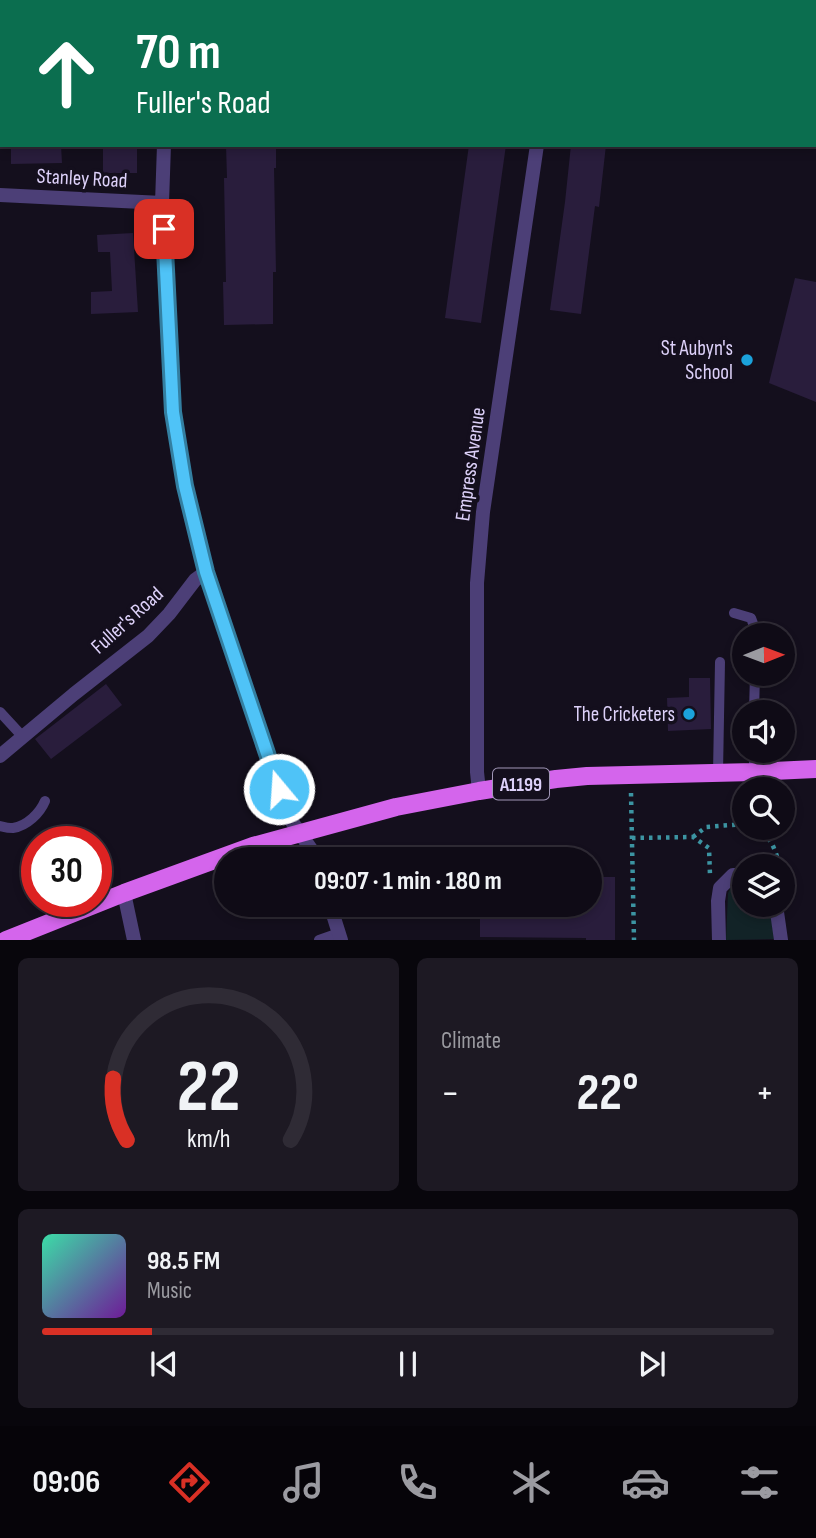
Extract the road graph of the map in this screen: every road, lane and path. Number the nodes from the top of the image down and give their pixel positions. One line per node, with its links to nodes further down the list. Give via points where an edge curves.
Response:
1 (164, 147): 4 (street)
2 (537, 147): 16 (street, Empress Avenue, via 483,512 477,583)
3 (0, 195): 4 (street, Stanley Road)
4 (162, 203): 5 (street, via 173,412)
5 (206, 572): 10 (street, Fuller's Road, via 148,636); 21 (street, via 288,816)
6 (734, 613): 7 (lane, via 751,618)
7 (753, 623)
8 (720, 662): 14 (lane)
9 (0, 712): 10 (lane)
10 (23, 737): 11 (street, Fuller's Road)
11 (0, 756)
12 (754, 763): 15 (lane)
13 (816, 769): 15 (main road, A1199)
14 (718, 772): 15 (main road, A1199); 16 (main road, A1199, via 587,776)
15 (754, 772)
16 (478, 791): 21 (main road, A1199)
17 (631, 792): 23 (path)
18 (45, 801): 20 (lane, via 25,824)
19 (732, 825): 22 (path, via 706,827)
20 (0, 826)
21 (299, 833): 24 (street); 27 (main road, A1199)
22 (694, 837): 23 (path); 26 (path, via 709,848 710,878)
23 (632, 838): 34 (path)
24 (309, 847)
25 (732, 877): 26 (street)
26 (720, 888): 35 (street)
27 (124, 893): 31 (main road, A1199); 32 (street)
28 (334, 917): 30 (street)
29 (778, 917): 36 (street)
30 (340, 936): 33 (lane)
31 (6, 940)
32 (134, 940)
33 (320, 940)
34 (634, 940)
35 (719, 940)
36 (781, 940)

